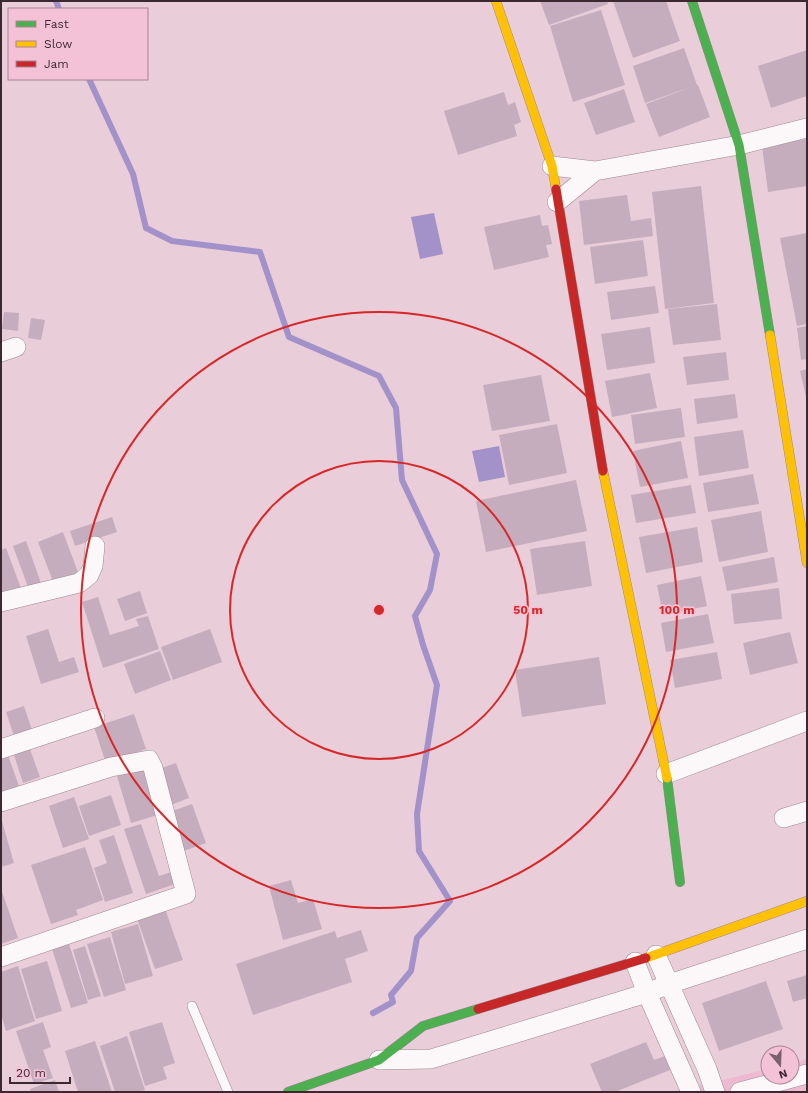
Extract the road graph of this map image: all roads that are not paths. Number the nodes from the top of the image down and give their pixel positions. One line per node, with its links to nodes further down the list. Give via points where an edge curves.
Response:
1 (496, 1): 5 (street)
2 (692, 1): 4 (street)
3 (807, 128): 4 (street)
4 (739, 145): 6 (street); 9 (street)
5 (552, 166): 6 (street); 7 (street)
6 (594, 171): 7 (street)
7 (557, 202): 14 (street, via 601,459)
8 (95, 546): 10 (street, via 93,566 89,575 79,583)
9 (807, 563)
10 (1, 602)
11 (95, 718): 13 (street)
12 (807, 721): 14 (street)
13 (1, 749)
14 (666, 774): 18 (street)
15 (1, 802): 22 (street, via 111,767 149,760 186,894)
16 (807, 811): 17 (street)
17 (784, 818)
18 (680, 882)
19 (807, 901): 21 (street)
20 (807, 939): 24 (street)
21 (656, 955): 23 (street); 24 (street)
22 (1, 957)
23 (635, 962): 25 (street); 27 (street, via 423,1026)
24 (669, 984): 25 (street); 32 (street, via 707,1069)
25 (647, 992): 27 (street, via 431,1059); 31 (street)
26 (192, 1006): 29 (lane)
27 (379, 1060): 30 (street)
28 (807, 1074): 33 (street)
29 (228, 1092)
30 (288, 1092)
31 (691, 1092)
32 (714, 1092)
33 (740, 1092)

